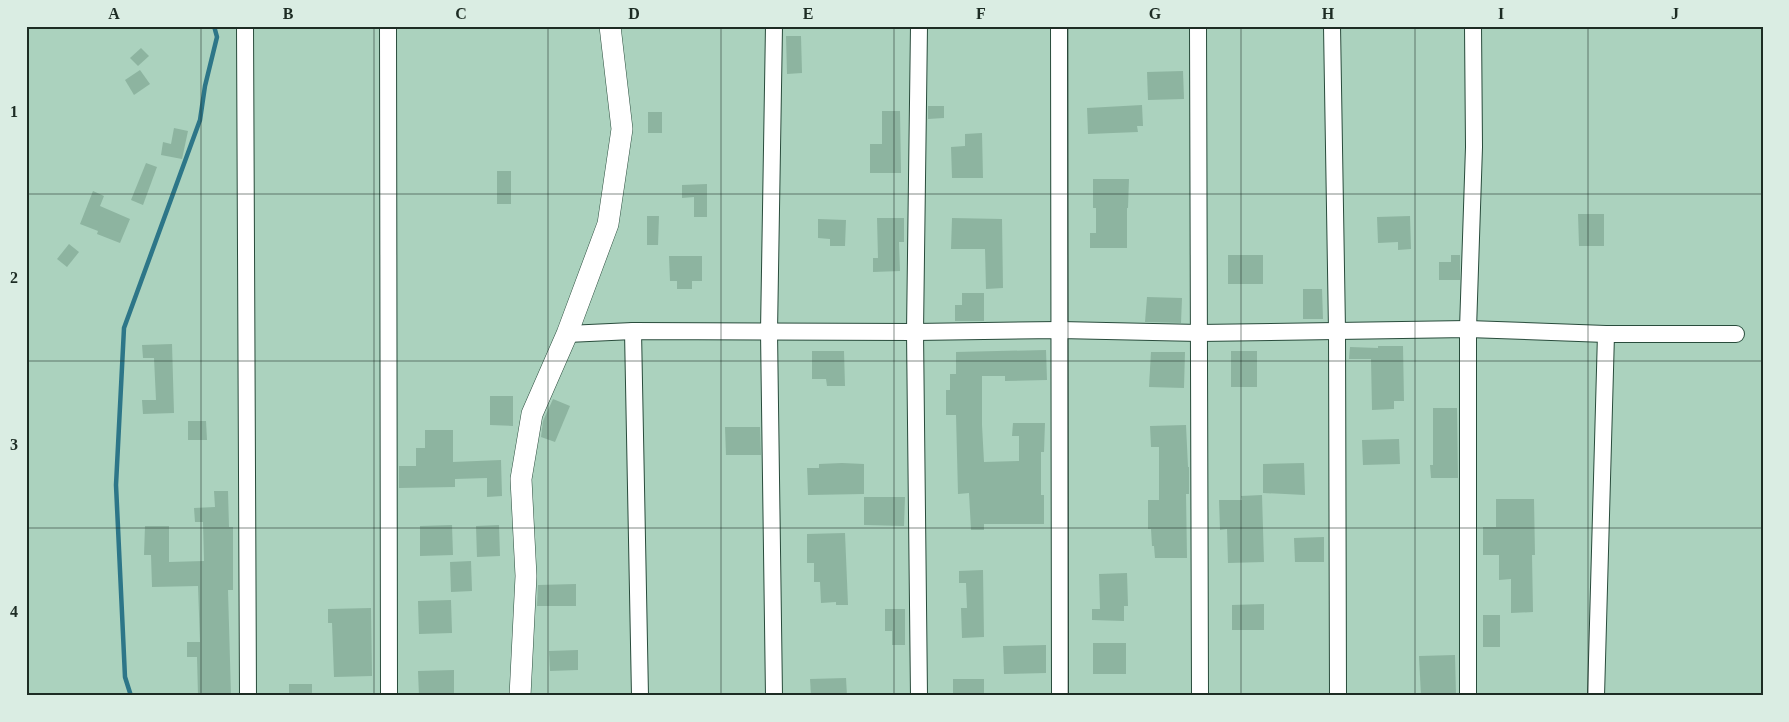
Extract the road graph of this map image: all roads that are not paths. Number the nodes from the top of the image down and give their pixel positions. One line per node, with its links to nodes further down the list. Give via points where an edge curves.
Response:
1 (244, 26): 20 (street)
2 (388, 26): 21 (street)
3 (610, 26): 17 (street, via 622,129 608,224)
4 (774, 26): 14 (street)
5 (919, 26): 15 (street)
6 (1059, 26): 11 (street)
7 (1198, 26): 16 (street)
8 (1332, 26): 12 (street)
9 (1473, 26): 10 (street, via 1474,147)
10 (1468, 329): 12 (street); 18 (street); 29 (street)
11 (1060, 330): 15 (street); 16 (street); 26 (street)
12 (1337, 330): 16 (street); 28 (street)
13 (634, 331): 14 (street); 17 (street); 23 (street)
14 (769, 332): 15 (street); 24 (street)
15 (915, 332): 25 (street)
16 (1199, 333): 27 (street)
17 (567, 334): 22 (street, via 532,414 521,479 526,576)
18 (1606, 334): 19 (street); 30 (street)
19 (1736, 334)
20 (248, 696)
21 (389, 696)
22 (520, 696)
23 (640, 696)
24 (774, 696)
25 (919, 696)
26 (1060, 696)
27 (1200, 696)
28 (1338, 696)
29 (1468, 696)
30 (1596, 696)

